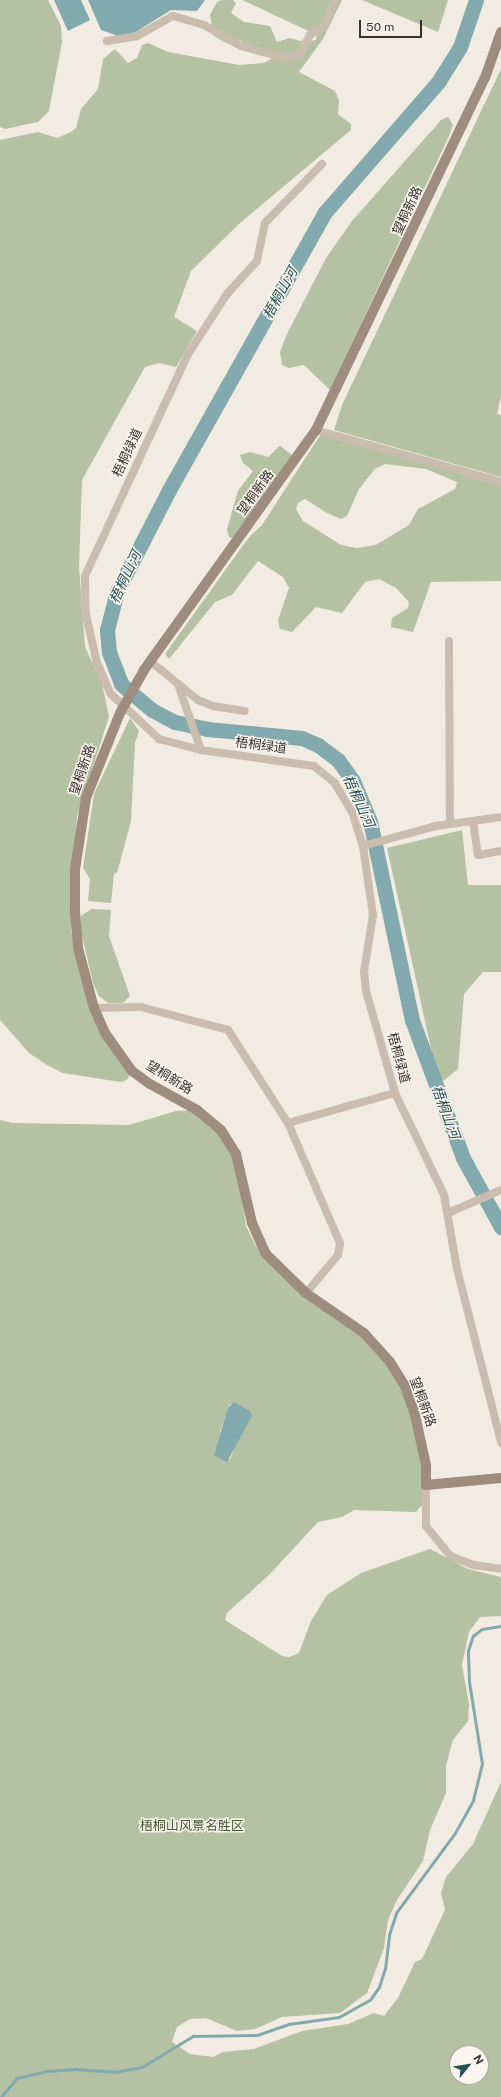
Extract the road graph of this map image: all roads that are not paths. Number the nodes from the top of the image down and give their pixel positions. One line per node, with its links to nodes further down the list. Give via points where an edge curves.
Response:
1 (334, 0): 3 (street, via 325,26 310,35 299,55 285,58 241,46 204,25 173,16 138,36)
2 (501, 32): 5 (street, 望桐新路, via 485,78)
3 (107, 41)
4 (322, 164): 11 (street, 梧桐绿道, via 265,223 257,261 228,294 188,354 86,576 84,594 92,648 111,694 159,739)
5 (316, 430): 6 (street); 8 (street, 望桐新路)
6 (501, 482)
7 (449, 641): 14 (street)
8 (150, 661): 9 (street); 17 (street, 望桐新路, bridge, via 120,713 86,798 76,869 75,912 78,948)
9 (179, 686): 10 (street, via 213,706); 11 (street)
10 (245, 711)
11 (201, 750): 15 (street, 梧桐绿道, via 321,769 334,782 352,812)
12 (501, 817): 13 (street)
13 (473, 821): 14 (street); 16 (street, via 478,855)
14 (450, 824): 15 (street)
15 (365, 845): 18 (street, 梧桐绿道, via 373,915 364,972 366,991)
16 (501, 851)
17 (94, 1008): 19 (street, via 141,1007 228,1030); 22 (street, 望桐新路, via 105,1033 132,1071 197,1110 230,1142 258,1238 275,1266)
18 (395, 1093): 19 (street); 21 (street, 梧桐绿道, via 444,1195)
19 (288, 1122): 22 (street, via 340,1243 338,1255)
20 (498, 1194): 21 (street)
21 (448, 1213): 23 (street, 梧桐绿道, via 457,1269)
22 (306, 1293): 25 (street, 望桐新路, via 364,1333 394,1368 415,1415 426,1465)
23 (501, 1442)
24 (501, 1478): 25 (street)
25 (426, 1485): 26 (street, 望桐新路, via 426,1526 450,1556 474,1565)
26 (501, 1569)

